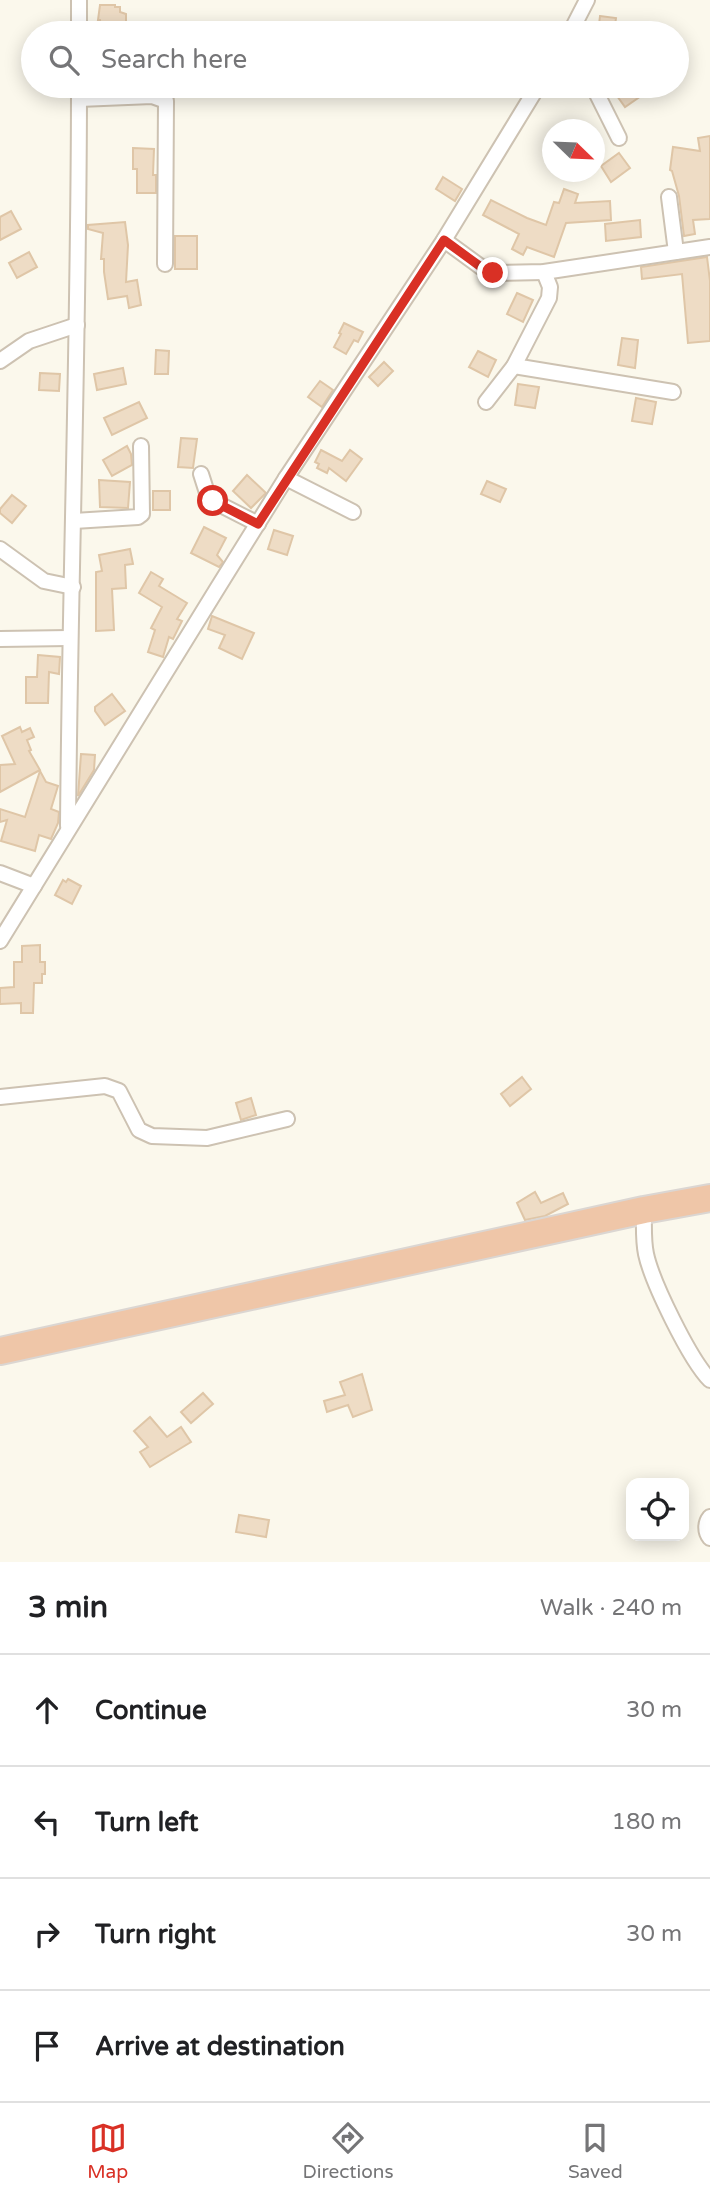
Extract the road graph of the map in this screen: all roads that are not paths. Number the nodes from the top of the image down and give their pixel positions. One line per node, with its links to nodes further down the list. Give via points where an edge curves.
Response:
1 (79, 0): 3 (street)
2 (587, 0): 4 (street)
3 (79, 21)
4 (576, 21)
5 (79, 98): 16 (street)
6 (158, 98): 14 (street, via 166,101)
7 (531, 98): 11 (street)
8 (599, 98): 9 (street)
9 (620, 138)
10 (668, 197): 13 (street)
11 (444, 240): 15 (street, via 487,271); 23 (street)
12 (710, 247): 13 (street)
13 (676, 252): 15 (street)
14 (165, 264)
15 (544, 272): 18 (street, via 549,298)
16 (77, 325): 17 (street, via 29,341); 25 (street)
17 (0, 360)
18 (514, 366): 19 (street); 20 (street)
19 (673, 392)
20 (486, 402)
21 (141, 446): 25 (street, via 142,514)
22 (201, 474): 26 (street, via 213,501)
23 (286, 478): 24 (street); 26 (street)
24 (353, 512)
25 (74, 522): 28 (street)
26 (258, 524): 31 (street)
27 (0, 549): 28 (street, via 44,581)
28 (73, 587): 29 (street)
29 (69, 638): 30 (street); 31 (street)
30 (0, 639)
31 (68, 827): 33 (street)
32 (0, 873): 33 (street)
33 (34, 886): 34 (street)
34 (0, 941)
35 (0, 1097): 36 (street, via 114,1088 139,1130 152,1136 207,1138)
36 (287, 1119)
37 (710, 1198): 38 (highway)
38 (644, 1210): 39 (highway); 40 (street, via 650,1272 698,1366)
39 (0, 1351)
40 (710, 1380)
41 (710, 1517): 42 (street, via 706,1528)
42 (710, 1538)

